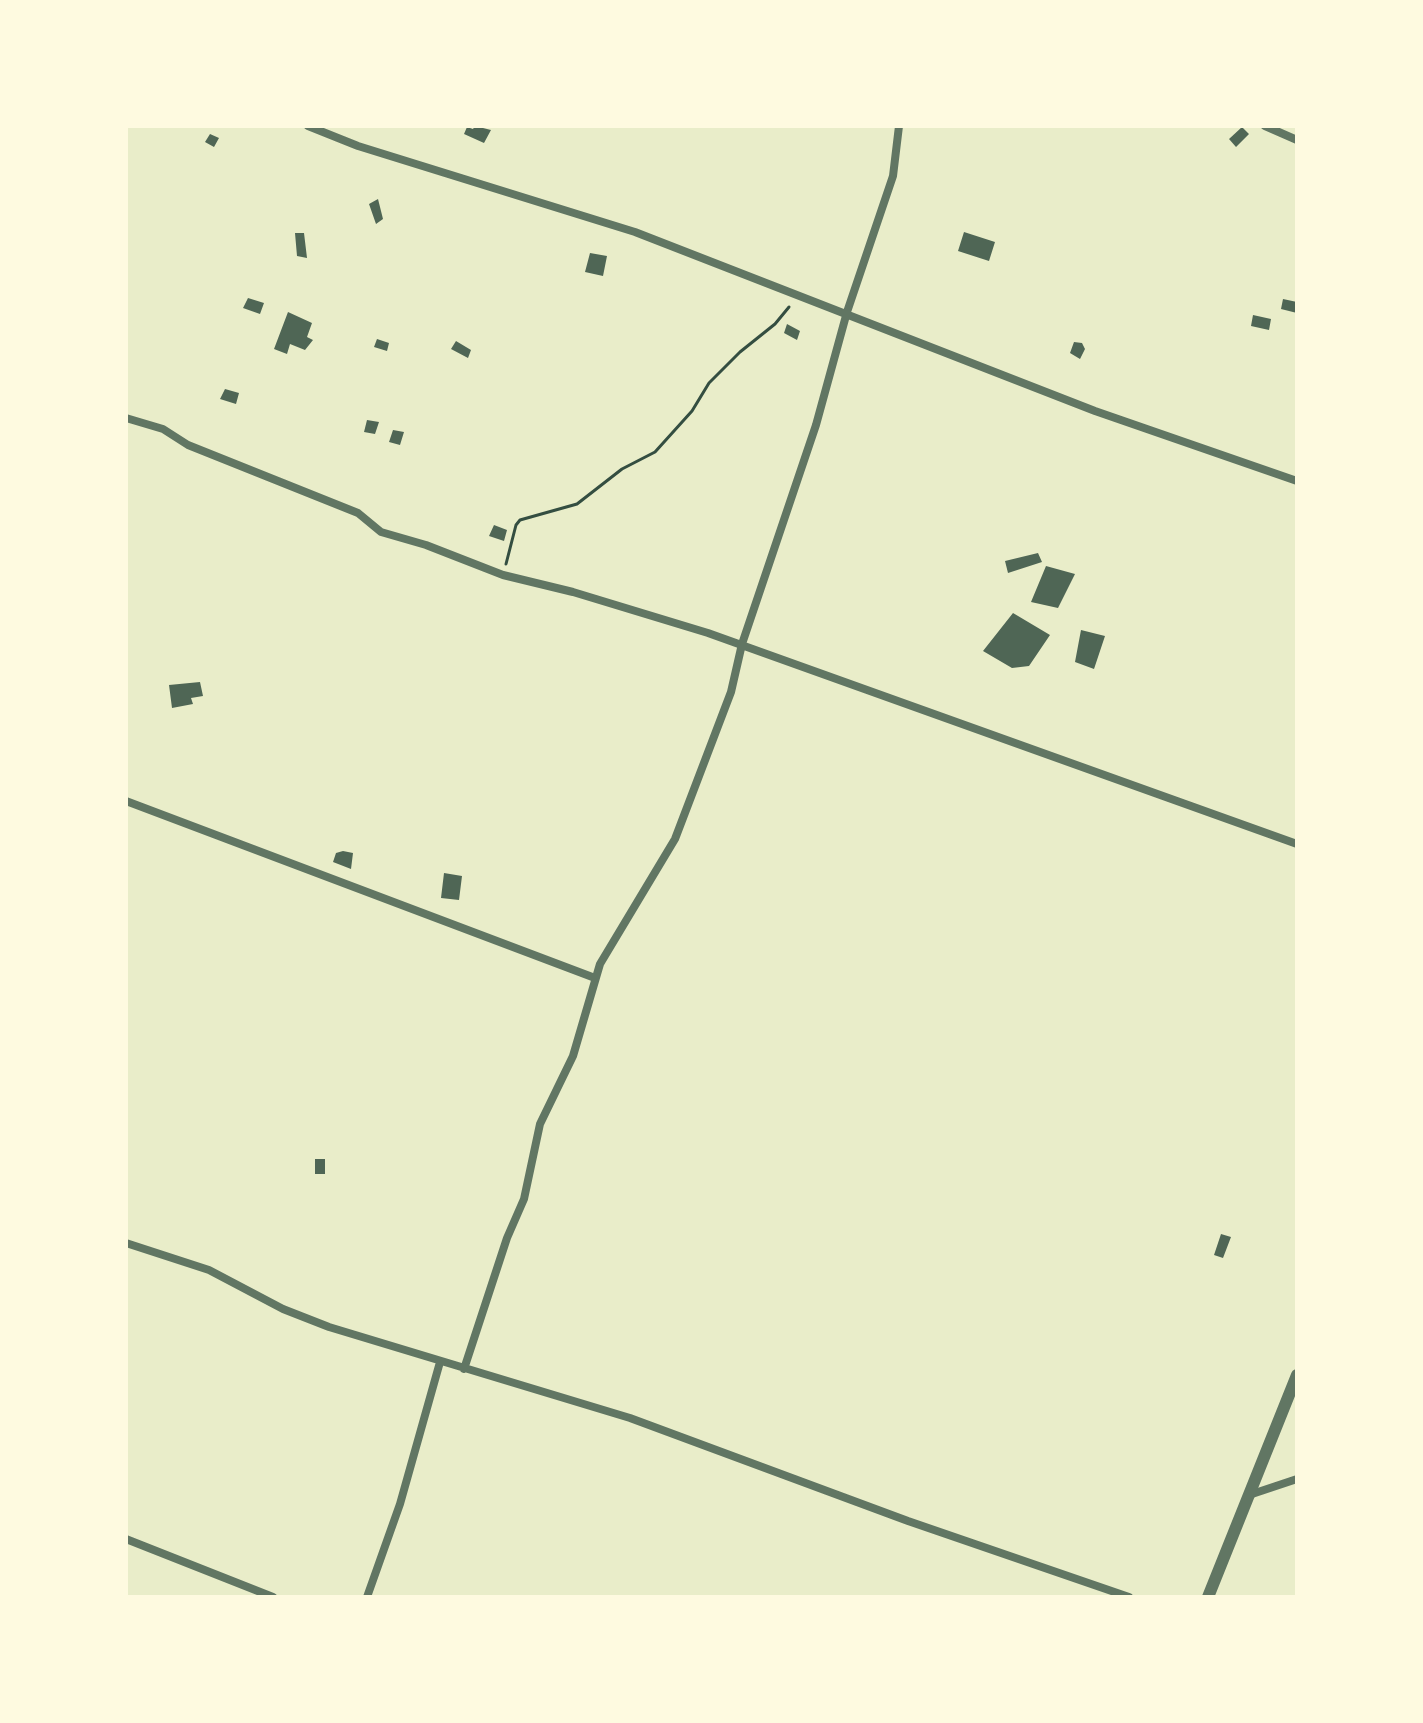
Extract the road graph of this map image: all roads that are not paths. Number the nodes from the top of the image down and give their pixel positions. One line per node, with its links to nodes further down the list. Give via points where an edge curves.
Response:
1 (308, 126): 5 (street, via 635,232)
2 (899, 126): 5 (street, via 893,176)
3 (1265, 126): 4 (street)
4 (1297, 140)
5 (847, 312): 7 (street, via 1095,411); 8 (street, via 816,425)
6 (126, 418): 8 (street, via 358,513 381,532 503,575)
7 (1297, 481)
8 (742, 644): 10 (street); 11 (street, via 731,692 675,839)
9 (126, 801): 11 (street)
10 (1297, 844)
11 (595, 978): 14 (street, via 573,1056 540,1124 524,1199)
12 (126, 1243): 13 (street, via 209,1270 329,1327)
13 (440, 1362): 14 (street); 20 (street, via 405,1491)
14 (464, 1369): 21 (street, via 630,1418)
15 (1297, 1375): 17 (street)
16 (1297, 1479): 17 (street)
17 (1248, 1496): 22 (street)
18 (126, 1539): 19 (street)
19 (273, 1597)
20 (367, 1597)
21 (1129, 1597)
22 (1208, 1597)

